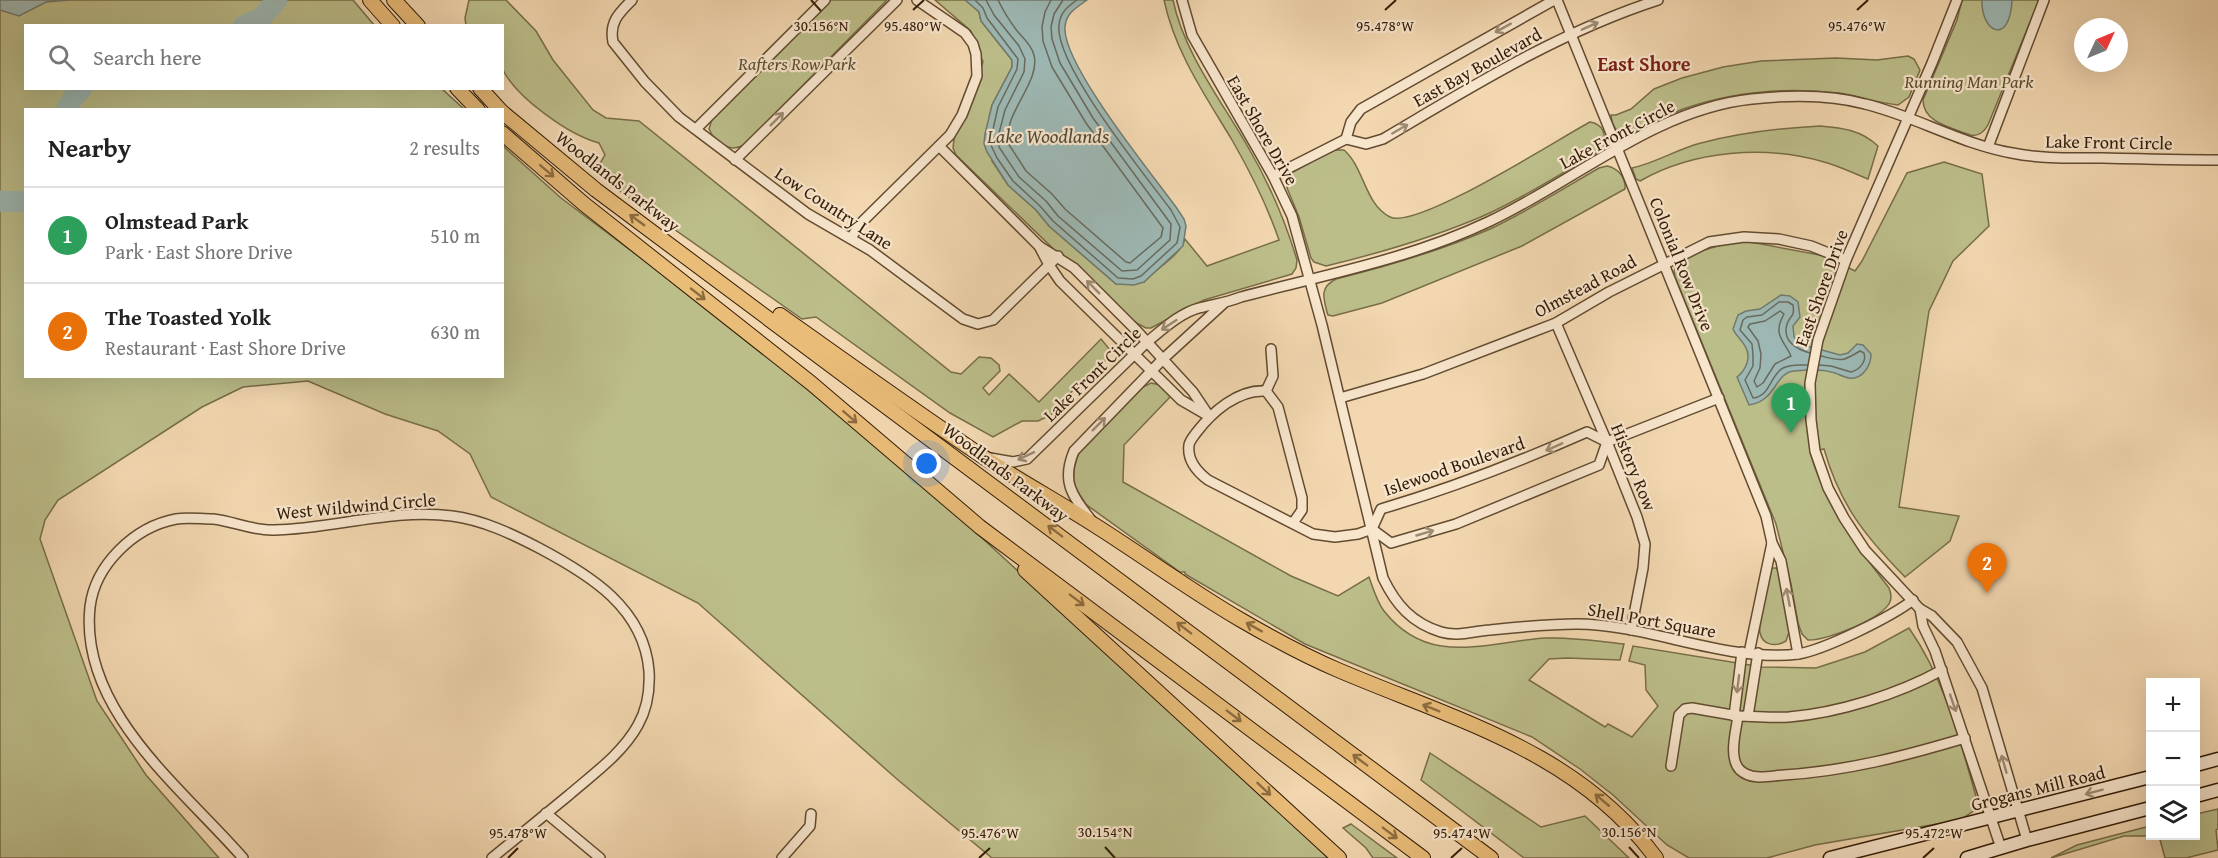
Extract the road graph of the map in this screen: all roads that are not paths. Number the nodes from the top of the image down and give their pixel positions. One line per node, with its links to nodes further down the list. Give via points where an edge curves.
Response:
1 (370, 0): 13 (main road)
2 (393, 0): 12 (main road)
3 (632, 0): 21 (street, Low Country Lane, via 618,14 612,30 613,42 665,104)
4 (825, 0): 21 (street)
5 (897, 0): 27 (street, one-way to 5)
6 (916, 0): 24 (street, via 965,33 976,54 977,76 958,125)
7 (1182, 0): 29 (street, East Shore Drive, via 1192,36)
8 (1556, 0): 14 (street, Colonial Row Drive); 23 (street, East Bay Boulevard, one-way to 23, via 1361,109 1351,122)
9 (1658, 0): 14 (street, East Bay Boulevard, one-way to 9)
10 (1957, 0): 20 (street, East Shore Drive)
11 (2044, 0): 25 (street)
12 (413, 21)
13 (391, 24)
14 (1571, 34): 23 (street, East Bay Boulevard, one-way to 14, via 1366,144 1383,139); 26 (street, Colonial Row Drive)
15 (459, 90): 17 (main road)
16 (482, 90): 18 (main road, Woodlands Parkway)
17 (476, 108)
18 (498, 108)
19 (504, 113): 32 (main road, Woodlands Parkway, one-way to 19, via 596,190)
20 (1908, 119): 25 (street, Lake Front Circle); 26 (street, Lake Front Circle, via 1866,104 1833,98 1750,99 1706,108 1668,122); 34 (street, East Shore Drive)
21 (696, 129): 27 (street, Low Country Lane)
22 (504, 135): 53 (main road, Woodlands Parkway, one-way to 53, via 584,204 811,383)
23 (1346, 139): 29 (street)
24 (939, 146): 30 (street, via 861,223); 31 (street)
25 (1988, 147): 28 (street, Lake Front Circle, via 2041,157)
26 (1617, 150): 35 (street, Colonial Row Drive); 37 (street, Lake Front Circle, via 1521,205 1450,238)
27 (735, 160): 30 (street, Low Country Lane, via 808,214)
28 (2218, 160)
29 (1273, 176): 37 (street, East Shore Drive, via 1292,216)
30 (851, 238): 36 (street, Low Country Lane, via 963,319 978,324 993,320)
31 (1039, 246): 33 (street); 36 (street)
32 (684, 255): 50 (main road, via 715,270); 84 (main road, Woodlands Parkway, one-way to 32)
33 (1058, 256): 36 (street, Low Country Lane); 40 (street, one-way to 33)
34 (1846, 260): 35 (street, Olmstead Road, via 1811,246 1744,237 1709,242); 56 (street, East Shore Drive, via 1818,340 1810,383 1815,451 1828,488 1865,550)
35 (1664, 262): 39 (street, Olmstead Road); 47 (street, Colonial Row Drive)
36 (1049, 265): 42 (street, via 1060,281)
37 (1309, 279): 38 (street, Lake Front Circle); 46 (street, Shell Port Square)
38 (1223, 304): 40 (street, Lake Front Circle, one-way to 40, via 1198,309); 43 (street, Lake Front Circle)
39 (1556, 323): 46 (street, Olmstead Road, via 1423,374); 49 (street, History Row)
40 (1147, 342): 42 (street, Lake Front Circle); 43 (street)
41 (1271, 349): 45 (street, via 1273,376)
42 (1134, 354): 44 (street); 50 (street, Lake Front Circle, one-way to 50, via 1027,459 1013,462)
43 (1163, 359): 44 (street, Lake Front Circle); 48 (street)
44 (1151, 371): 48 (street, via 1181,400); 52 (street, Lake Front Circle, one-way to 44, via 1068,486 1070,462 1082,441)
45 (1266, 391): 48 (street, via 1243,394); 51 (street, via 1278,407 1302,498 1302,510)
46 (1340, 398): 54 (street, Shell Port Square)
47 (1719, 398): 49 (street); 55 (street, Colonial Row Drive, via 1766,516)
48 (1209, 416): 51 (street, via 1189,442 1196,471)
49 (1607, 442): 54 (street, Islewood Boulevard, one-way to 54, via 1587,432 1521,462 1381,509); 54 (street, one-way to 49, via 1391,543 1456,524 1599,465); 58 (street, History Row, via 1645,544)
50 (985, 458): 52 (main road)
51 (1293, 523): 54 (street, via 1312,534 1335,537)
52 (1096, 526): 75 (main road, one-way to 52, via 1584,785 1546,760 1490,732 1290,647 1239,619)
53 (980, 527): 82 (main road, one-way to 82); 83 (main road, Woodlands Parkway, one-way to 83)
54 (1372, 529): 58 (street, Shell Port Square, via 1383,578 1392,598 1424,626 1465,635 1556,624)
55 (1772, 543): 59 (street, Colonial Row Drive); 60 (street, Colonial Row Drive, one-way to 55, via 1781,561)
56 (1913, 600): 57 (street, East Shore Drive); 60 (street, Shell Port Square, via 1897,613)
57 (1920, 609): 61 (street, East Shore Drive); 71 (street, East Shore Drive, one-way to 57, via 1982,688 1957,642)
58 (1631, 630): 59 (street, Shell Port Square)
59 (1750, 653): 60 (street, Shell Port Square); 62 (street); 62 (street, one-way to 62)
60 (1798, 654)
61 (1942, 670): 62 (street, via 1879,697 1839,708 1789,717); 63 (street, East Shore Drive, one-way to 63)
62 (1740, 716): 63 (street, via 1733,752 1738,768 1750,777 1825,772 1890,760); 66 (street, via 1685,709 1679,715)
63 (1965, 738): 74 (street, East Shore Drive)
64 (2218, 759): 65 (main road)
65 (2200, 764)
66 (1671, 766)
67 (2146, 778): 71 (main road, Grogans Mill Road, one-way to 71)
68 (2218, 790): 69 (main road)
69 (2200, 795)
70 (2146, 809): 76 (main road)
71 (2017, 811): 74 (main road, Grogans Mill Road); 76 (street, East Shore Drive)
72 (546, 813): 78 (street, West Wildwind Circle, via 624,744 647,702 647,651 629,615 591,578 512,535 454,516 427,514 271,531 216,519 177,519 142,533 113,556 101,572 90,607 96,663 114,709 130,734); 79 (street, West Wildwind Circle); 80 (street)
73 (812, 814): 81 (street, via 810,826)
74 (1992, 818): 77 (street, East Shore Drive); 87 (main road, Grogans Mill Road)
75 (1643, 840): 85 (main road); 86 (main road)
76 (2027, 840): 77 (main road)
77 (2001, 848): 88 (main road)
78 (243, 858)
79 (492, 858)
80 (600, 858)
81 (782, 858)
82 (1339, 858)
83 (1424, 858)
84 (1491, 858)
85 (1656, 858)
86 (1669, 858)
87 (1830, 858)
88 (1967, 858)

